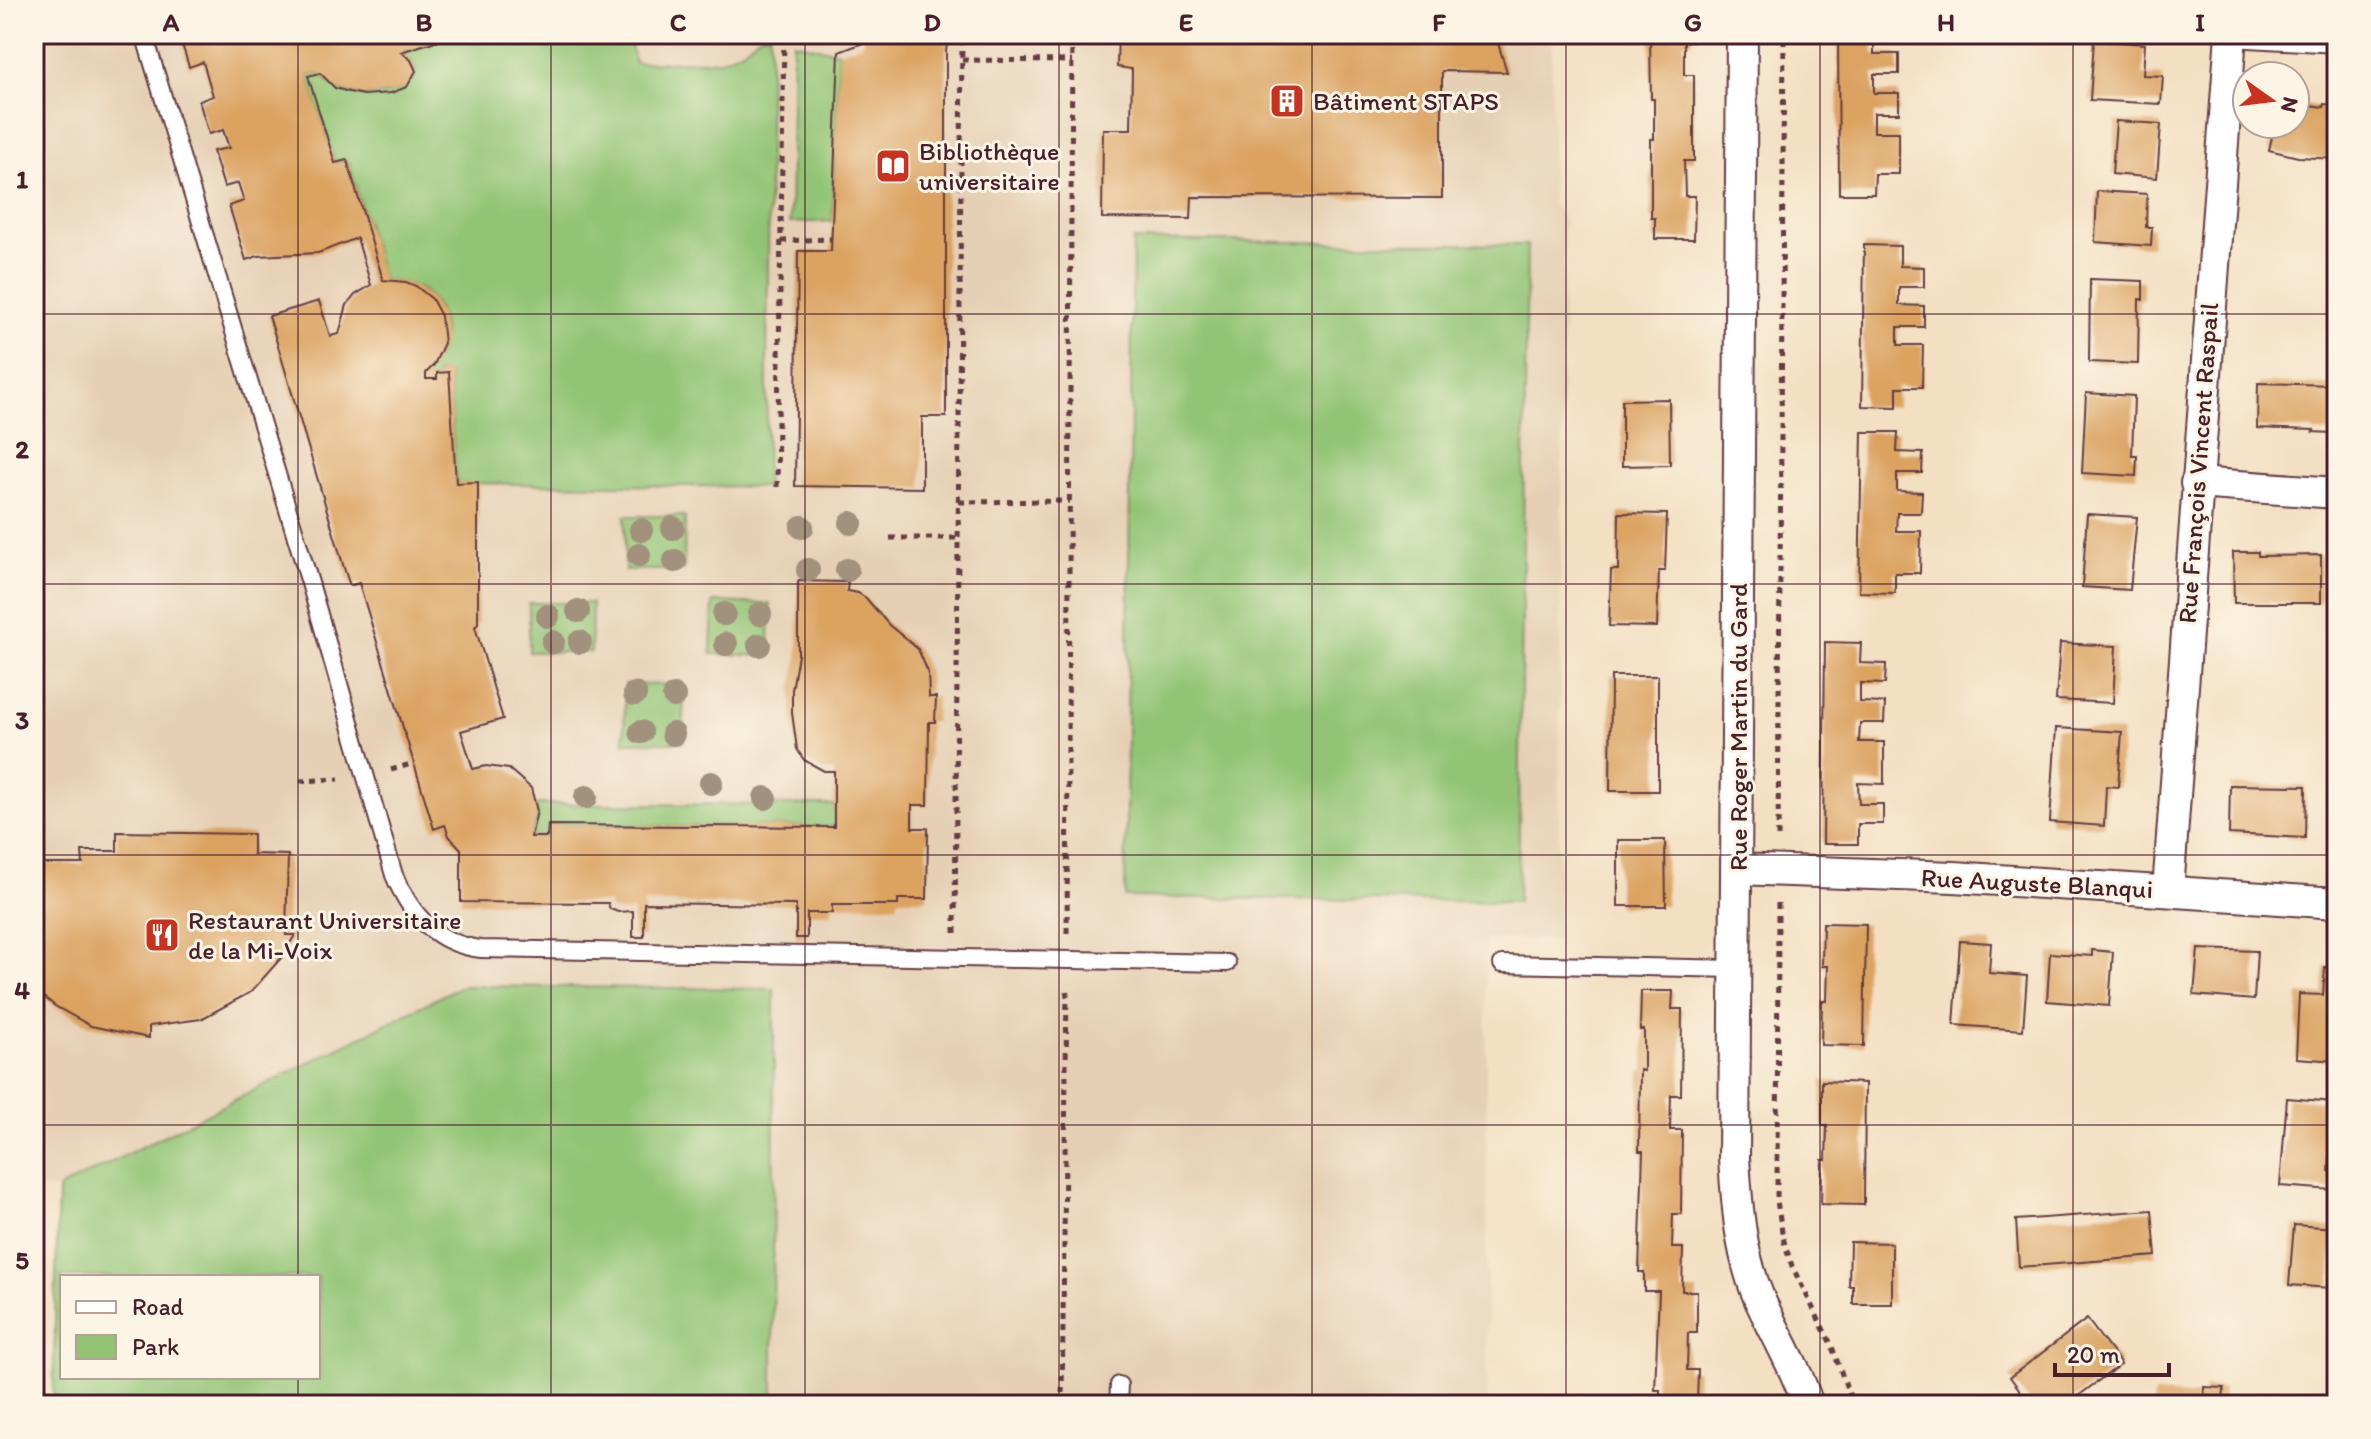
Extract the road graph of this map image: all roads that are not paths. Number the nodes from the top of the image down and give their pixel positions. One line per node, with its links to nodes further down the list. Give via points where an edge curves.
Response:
1 (144, 34): 10 (lane, via 394,875 414,913 447,941 481,949)
2 (1742, 34): 7 (street, Rue Roger Martin du Gard)
3 (2231, 36): 4 (lane); 5 (street, Rue François Vincent Raspail)
4 (2337, 44)
5 (2196, 483): 6 (street); 8 (street, Rue François Vincent Raspail)
6 (2337, 493)
7 (1737, 869): 8 (street, Rue Auguste Blanqui); 12 (street, Rue Roger Martin du Gard)
8 (2168, 891): 9 (street, Rue Auguste Blanqui)
9 (2337, 903)
10 (1227, 963)
11 (1502, 964): 12 (lane)
12 (1737, 969): 15 (street, Rue Roger Martin du Gard, via 1734,1158 1741,1237 1759,1298)
13 (1119, 1385): 14 (lane)
14 (1118, 1405)
15 (1808, 1405)

